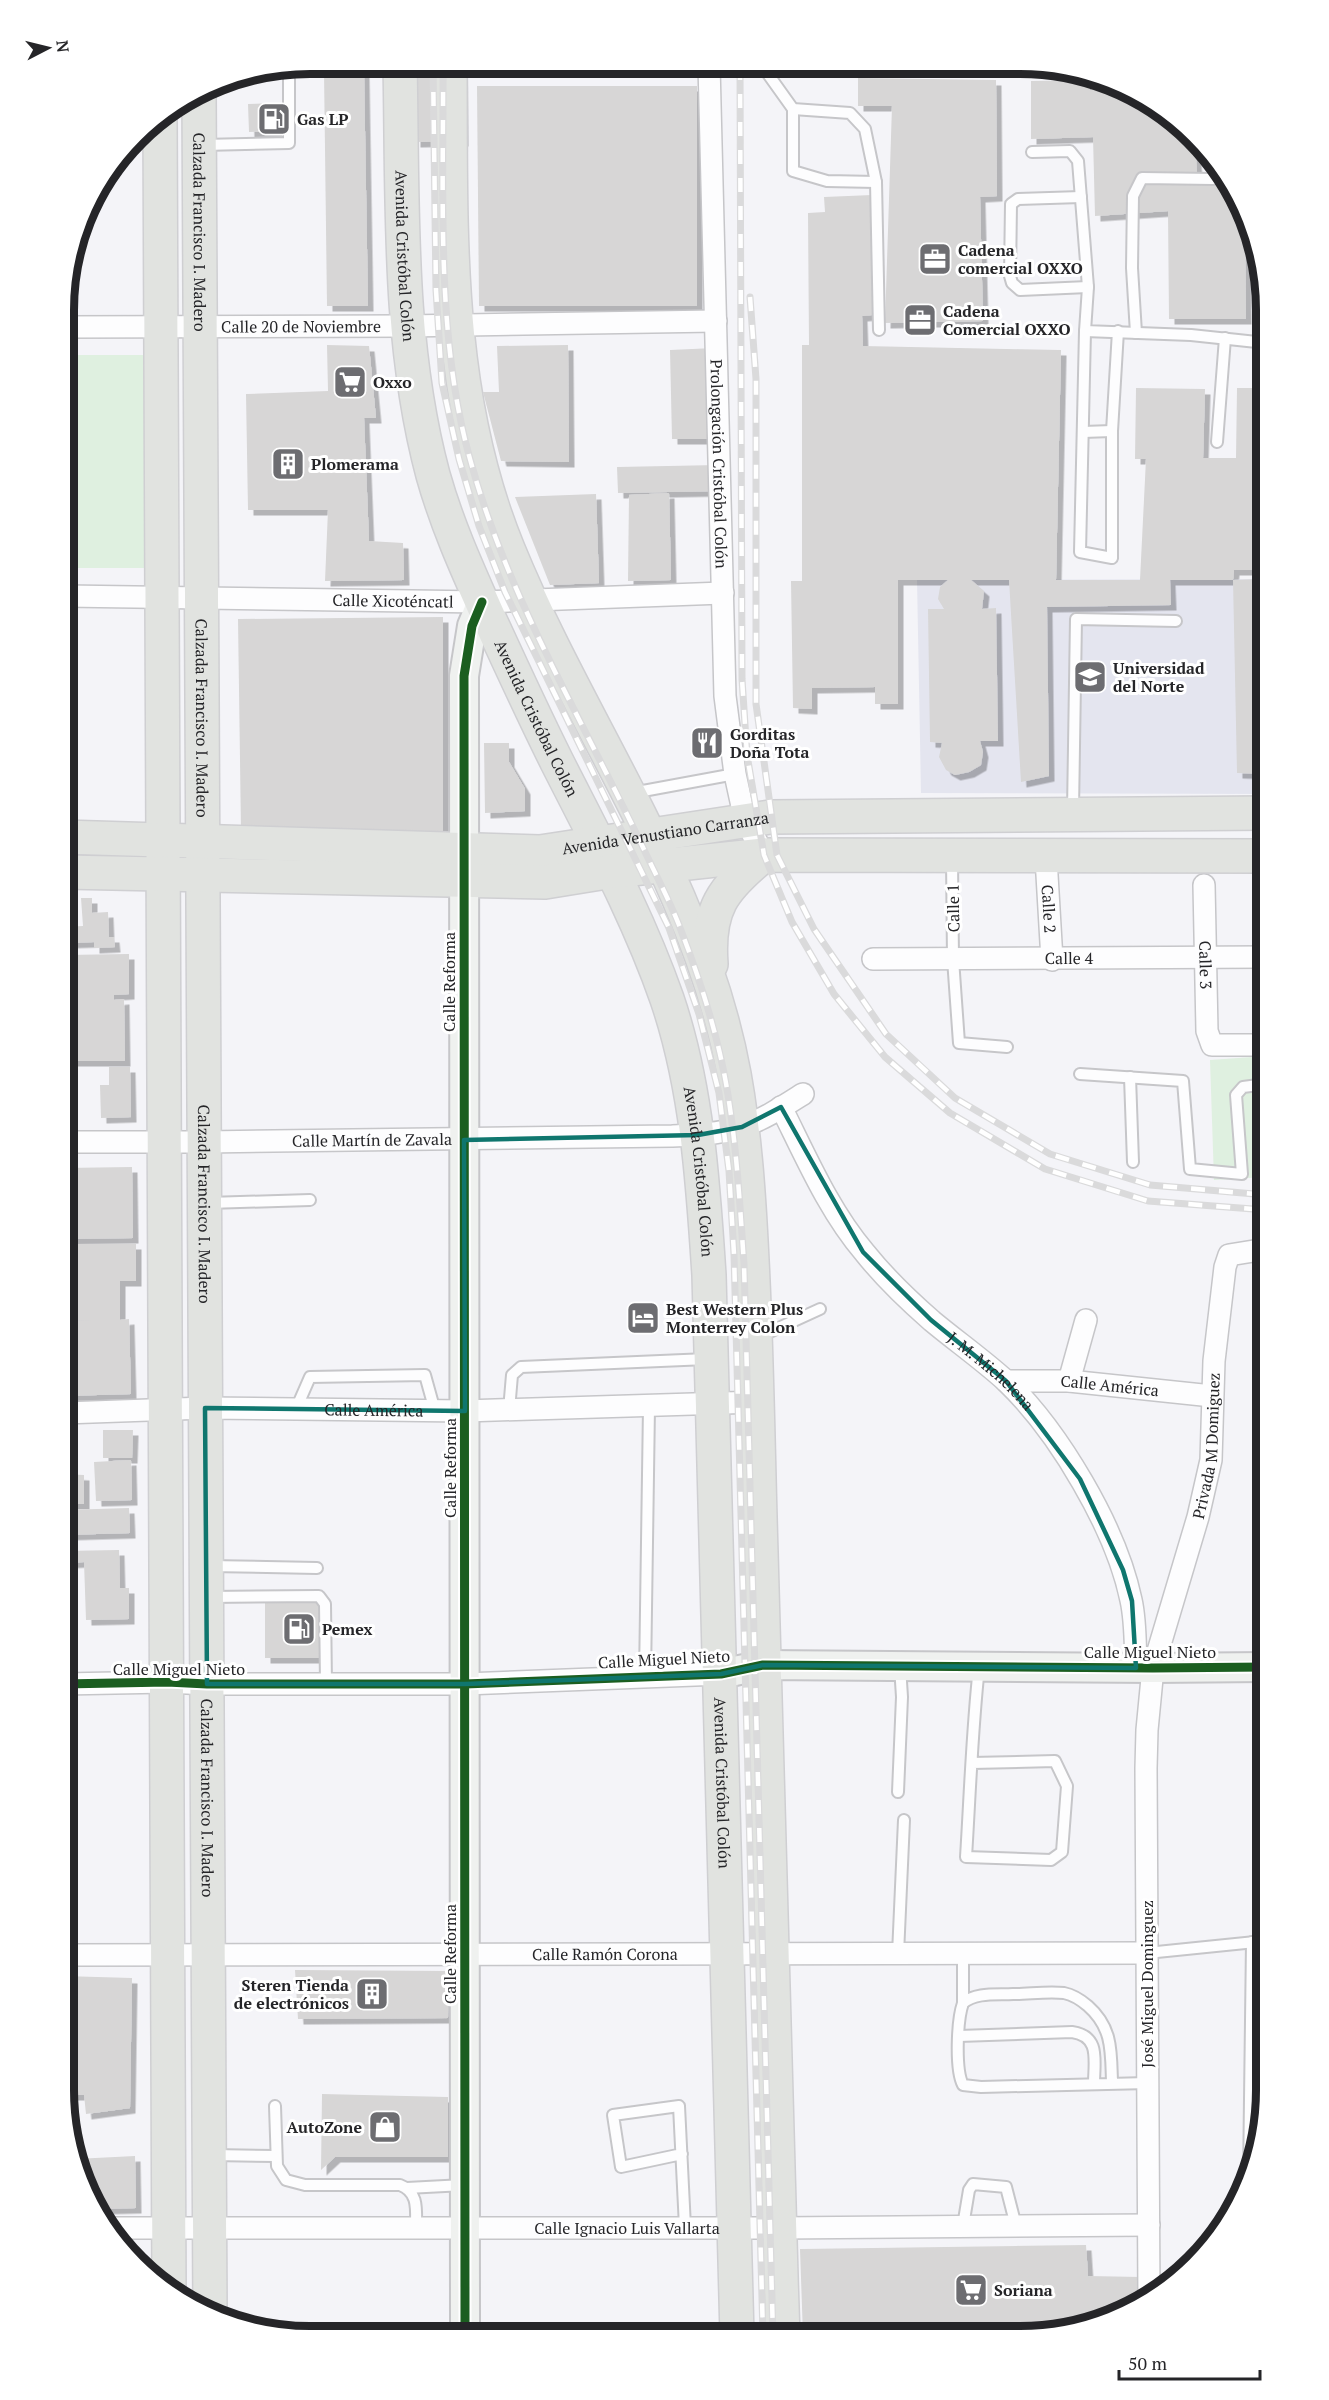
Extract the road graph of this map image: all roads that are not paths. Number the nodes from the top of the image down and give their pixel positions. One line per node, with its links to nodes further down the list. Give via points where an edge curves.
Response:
1 (400, 74): 19 (main road, Avenida Cristóbal Colón)
2 (450, 74): 16 (main road)
3 (709, 74): 15 (street, Prolongación Cristóbal Colón)
4 (768, 74): 7 (lane)
5 (289, 75): 9 (lane, via 289,143)
6 (198, 102): 9 (main road, Calzada Francisco I. Madero)
7 (793, 109): 12 (lane, via 850,113 865,129); 12 (lane, via 793,171 827,181)
8 (160, 127): 17 (main road)
9 (199, 146): 18 (main road, Calzada Francisco I. Madero)
10 (1032, 152): 13 (lane, via 1074,154)
11 (1213, 179): 24 (lane, via 1142,178 1133,196)
12 (876, 182): 21 (lane)
13 (1081, 197): 14 (lane); 14 (lane, via 1018,199 1011,204 1010,276 1020,290)
14 (1088, 287): 22 (lane)
15 (716, 321): 16 (street, Calle 20 de Noviembre); 30 (street, Prolongación Cristóbal Colón)
16 (456, 324): 19 (street, Calle 20 de Noviembre); 34 (main road, via 477,455 507,546)
17 (161, 326): 18 (street, Calle 20 de Noviembre); 20 (street, Calle 20 de Noviembre); 32 (main road)
18 (200, 326): 19 (street, Calle 20 de Noviembre); 33 (main road, Calzada Francisco I. Madero)
19 (406, 326): 35 (main road, Avenida Cristóbal Colón, via 418,408 434,476 458,548)
20 (74, 327)
21 (879, 330)
22 (1086, 331): 23 (lane); 28 (lane)
23 (1118, 331): 24 (lane); 27 (lane)
24 (1136, 333): 25 (lane)
25 (1225, 338): 26 (lane); 29 (lane)
26 (1256, 342)
27 (1112, 431): 28 (lane); 28 (lane, via 1112,558 1080,552)
28 (1083, 432)
29 (1217, 442)
30 (723, 593): 34 (street, Calle Xicoténcatl); 37 (street, Prolongación Cristóbal Colón, via 725,696)
31 (74, 596): 32 (street, Calle Xicoténcatl)
32 (162, 598): 33 (street, Calle Xicoténcatl); 44 (main road)
33 (201, 598): 35 (street, Calle Xicoténcatl); 45 (main road, Calzada Francisco I. Madero)
34 (531, 601): 35 (street, Calle Xicoténcatl); 38 (main road)
35 (482, 603): 46 (main road, Avenida Cristóbal Colón); 51 (street, Calle Reforma, via 472,626 464,676)
36 (1176, 621): 39 (lane, via 1076,619)
37 (735, 774): 38 (lane); 41 (street, Prolongación Cristóbal Colón)
38 (628, 793): 42 (main road)
39 (1074, 813): 40 (main road, Avenida Venustiano Carranza); 41 (main road, Avenida Venustiano Carranza, via 835,815)
40 (1256, 813)
41 (745, 820): 42 (main road, Avenida Venustiano Carranza); 47 (street, Prolongación Cristóbal Colón)
42 (650, 835): 46 (main road, Avenida Venustiano Carranza); 52 (main road)
43 (74, 837): 44 (main road, Avenida Venustiano Carranza)
44 (164, 840): 45 (main road, Avenida Venustiano Carranza); 55 (main road)
45 (203, 841): 51 (main road, Avenida Venustiano Carranza); 56 (main road, Calzada Francisco I. Madero)
46 (598, 842): 51 (main road, Avenida Venustiano Carranza); 53 (main road, Avenida Cristóbal Colón)
47 (764, 855): 48 (main road, Avenida Venustiano Carranza); 52 (main road, Avenida Venustiano Carranza); 63 (main road, via 737,879 715,909 709,944)
48 (952, 856): 50 (main road, Avenida Venustiano Carranza); 61 (lane, Calle 1)
49 (1256, 856): 50 (main road, Avenida Venustiano Carranza)
50 (1046, 858): 62 (street, Calle 2)
51 (464, 865): 53 (main road, Avenida Venustiano Carranza, via 545,882); 56 (main road, Avenida Venustiano Carranza); 73 (street, Calle Reforma)
52 (665, 866): 53 (main road, Avenida Venustiano Carranza); 63 (main road)
53 (613, 871): 72 (main road, Avenida Cristóbal Colón, via 667,1000)
54 (74, 872): 55 (main road, Avenida Venustiano Carranza)
55 (164, 875): 56 (main road, Avenida Venustiano Carranza); 74 (main road)
56 (203, 876): 76 (main road, Calzada Francisco I. Madero)
57 (1204, 885): 59 (street, Calle 3)
58 (1256, 957): 59 (street, Calle 4)
59 (1206, 958): 62 (street, Calle 4); 64 (street, Calle 3, via 1207,1031 1212,1045)
60 (873, 959): 61 (street, Calle 4)
61 (953, 959): 62 (street, Calle 4); 65 (lane, Calle 1, via 958,1042)
62 (1052, 960)
63 (713, 987): 71 (main road, via 734,1072)
64 (1256, 1044)
65 (1007, 1047)
66 (1080, 1074): 67 (lane)
67 (1130, 1077): 68 (lane, via 1183,1081 1190,1169 1242,1174 1236,1095 1243,1087); 77 (lane)
68 (1256, 1085)
69 (802, 1094): 70 (street, Calle Martín de Zavala)
70 (782, 1107): 71 (street, Calle Martín de Zavala); 86 (street, J. M. Michelena, via 812,1168 863,1252 931,1320)
71 (742, 1127): 72 (street, Calle Martín de Zavala); 83 (main road)
72 (698, 1135): 73 (street, Calle Martín de Zavala); 84 (main road, Avenida Cristóbal Colón)
73 (464, 1140): 76 (street, Calle Martín de Zavala); 96 (street, Calle Reforma)
74 (165, 1141): 75 (street, Calle Martín de Zavala); 76 (street, Calle Martín de Zavala); 92 (main road)
75 (74, 1142)
76 (204, 1142): 79 (main road, Calzada Francisco I. Madero)
77 (1133, 1162)
78 (309, 1200): 79 (lane)
79 (204, 1203): 91 (main road, Calzada Francisco I. Madero)
80 (1256, 1250): 87 (street, Privada M Domiguez, via 1229,1255 1222,1282)
81 (820, 1309): 83 (lane)
82 (1086, 1320): 85 (street)
83 (756, 1339): 88 (main road)
84 (712, 1358): 89 (main road, Avenida Cristóbal Colón); 94 (lane, via 521,1367 512,1375)
85 (1069, 1381): 86 (street, Calle América); 87 (street, Calle América)
86 (1006, 1382): 104 (street, J. M. Michelena, via 1052,1436 1080,1479 1105,1529 1132,1601)
87 (1212, 1396): 104 (street, Privada M Domiguez, via 1211,1460 1206,1486)
88 (757, 1402): 89 (street, Calle América); 100 (main road)
89 (713, 1403): 90 (street, Calle América); 105 (main road, Avenida Cristóbal Colón)
90 (649, 1407): 94 (street, Calle América); 106 (lane)
91 (205, 1408): 92 (street, Calle América); 93 (street, Calle América); 99 (main road, Calzada Francisco I. Madero)
92 (166, 1409): 97 (street, Calle América); 107 (main road)
93 (296, 1409): 95 (street, Calle América); 95 (lane, via 310,1377 425,1375)
94 (509, 1410): 96 (street, Calle América)
95 (435, 1411): 96 (street, Calle América)
96 (465, 1411): 111 (street, Calle Reforma)
97 (74, 1413)
98 (317, 1568): 99 (lane)
99 (206, 1582): 109 (main road, Calzada Francisco I. Madero); 110 (lane, via 319,1596 325,1604)
100 (764, 1665): 101 (street, Calle Miguel Nieto); 105 (street, Calle Miguel Nieto); 121 (main road)
101 (900, 1666): 102 (street, Calle Miguel Nieto); 113 (lane)
102 (979, 1667): 104 (street, Calle Miguel Nieto); 112 (lane)
103 (1256, 1667): 104 (street, Calle Miguel Nieto)
104 (1144, 1668): 118 (street, José Miguel Dominguez)
105 (721, 1674): 106 (street, Calle Miguel Nieto); 120 (main road, Avenida Cristóbal Colón)
106 (645, 1677): 111 (street, Calle Miguel Nieto)
107 (167, 1682): 108 (street, Calle Miguel Nieto); 109 (street, Calle Miguel Nieto); 124 (main road)
108 (74, 1684)
109 (207, 1684): 110 (street, Calle Miguel Nieto); 125 (main road, Calzada Francisco I. Madero)
110 (326, 1684): 111 (street, Calle Miguel Nieto)
111 (465, 1684): 119 (street, Calle Reforma)
112 (972, 1763): 112 (lane, via 1055,1761 1066,1786 1062,1852 1051,1860 966,1857)
113 (898, 1792)
114 (904, 1820): 122 (lane)
115 (1252, 1942): 116 (lane); 118 (lane); 132 (lane)
116 (1256, 1942)
117 (963, 1953): 118 (street, Calle Ramón Corona); 122 (street, Calle Ramón Corona); 126 (lane)
118 (1147, 1953): 129 (street, José Miguel Dominguez)
119 (465, 1954): 120 (street, Calle Ramón Corona); 125 (street, Calle Ramón Corona); 136 (street, Calle Reforma)
120 (725, 1954): 121 (street, Calle Ramón Corona); 145 (main road, Avenida Cristóbal Colón)
121 (772, 1954): 122 (street, Calle Ramón Corona); 148 (main road)
122 (898, 1954)
123 (74, 1955): 124 (street, Calle Ramón Corona)
124 (168, 1955): 125 (street, Calle Ramón Corona); 141 (main road)
125 (208, 1955): 134 (main road, Calzada Francisco I. Madero)
126 (963, 2003): 127 (lane); 128 (lane, via 988,1995 1053,1993 1077,1997 1105,2025)
127 (959, 2036): 130 (lane, via 1085,2034 1092,2041 1094,2052); 130 (lane, via 963,2085)
128 (1112, 2083): 129 (lane); 130 (lane)
129 (1148, 2083): 138 (street, José Miguel Dominguez)
130 (1094, 2084)
131 (275, 2106): 135 (lane)
132 (1249, 2142)
133 (682, 2154): 133 (lane, via 679,2106 614,2115 621,2167); 144 (lane)
134 (209, 2155): 135 (lane); 147 (main road, Calzada Francisco I. Madero)
135 (276, 2156): 137 (lane, via 280,2174 294,2184 391,2184)
136 (465, 2185): 137 (lane); 143 (street, Calle Reforma)
137 (407, 2188): 142 (lane, via 415,2201)
138 (1149, 2225): 140 (street, Calle Ignacio Luis Vallarta); 150 (street, José Miguel Dominguez)
139 (963, 2226): 140 (street, Calle Ignacio Luis Vallarta); 140 (lane, via 973,2184 1006,2187); 148 (street, Calle Ignacio Luis Vallarta)
140 (1016, 2226)
141 (169, 2227): 146 (street, Calle Ignacio Luis Vallarta); 147 (street, Calle Ignacio Luis Vallarta); 149 (main road)
142 (416, 2227): 143 (street, Calle Ignacio Luis Vallarta); 147 (street, Calle Ignacio Luis Vallarta)
143 (465, 2227): 144 (street, Calle Ignacio Luis Vallarta); 152 (street, Calle Reforma)
144 (685, 2227): 145 (street, Calle Ignacio Luis Vallarta)
145 (733, 2227): 148 (street, Calle Ignacio Luis Vallarta); 153 (main road, Avenida Cristóbal Colón)
146 (118, 2228)
147 (210, 2228): 151 (main road, Calzada Francisco I. Madero)
148 (779, 2228): 154 (main road)
149 (169, 2280)
150 (1149, 2288)
151 (210, 2304)
152 (465, 2326)
153 (737, 2326)
154 (783, 2326)

